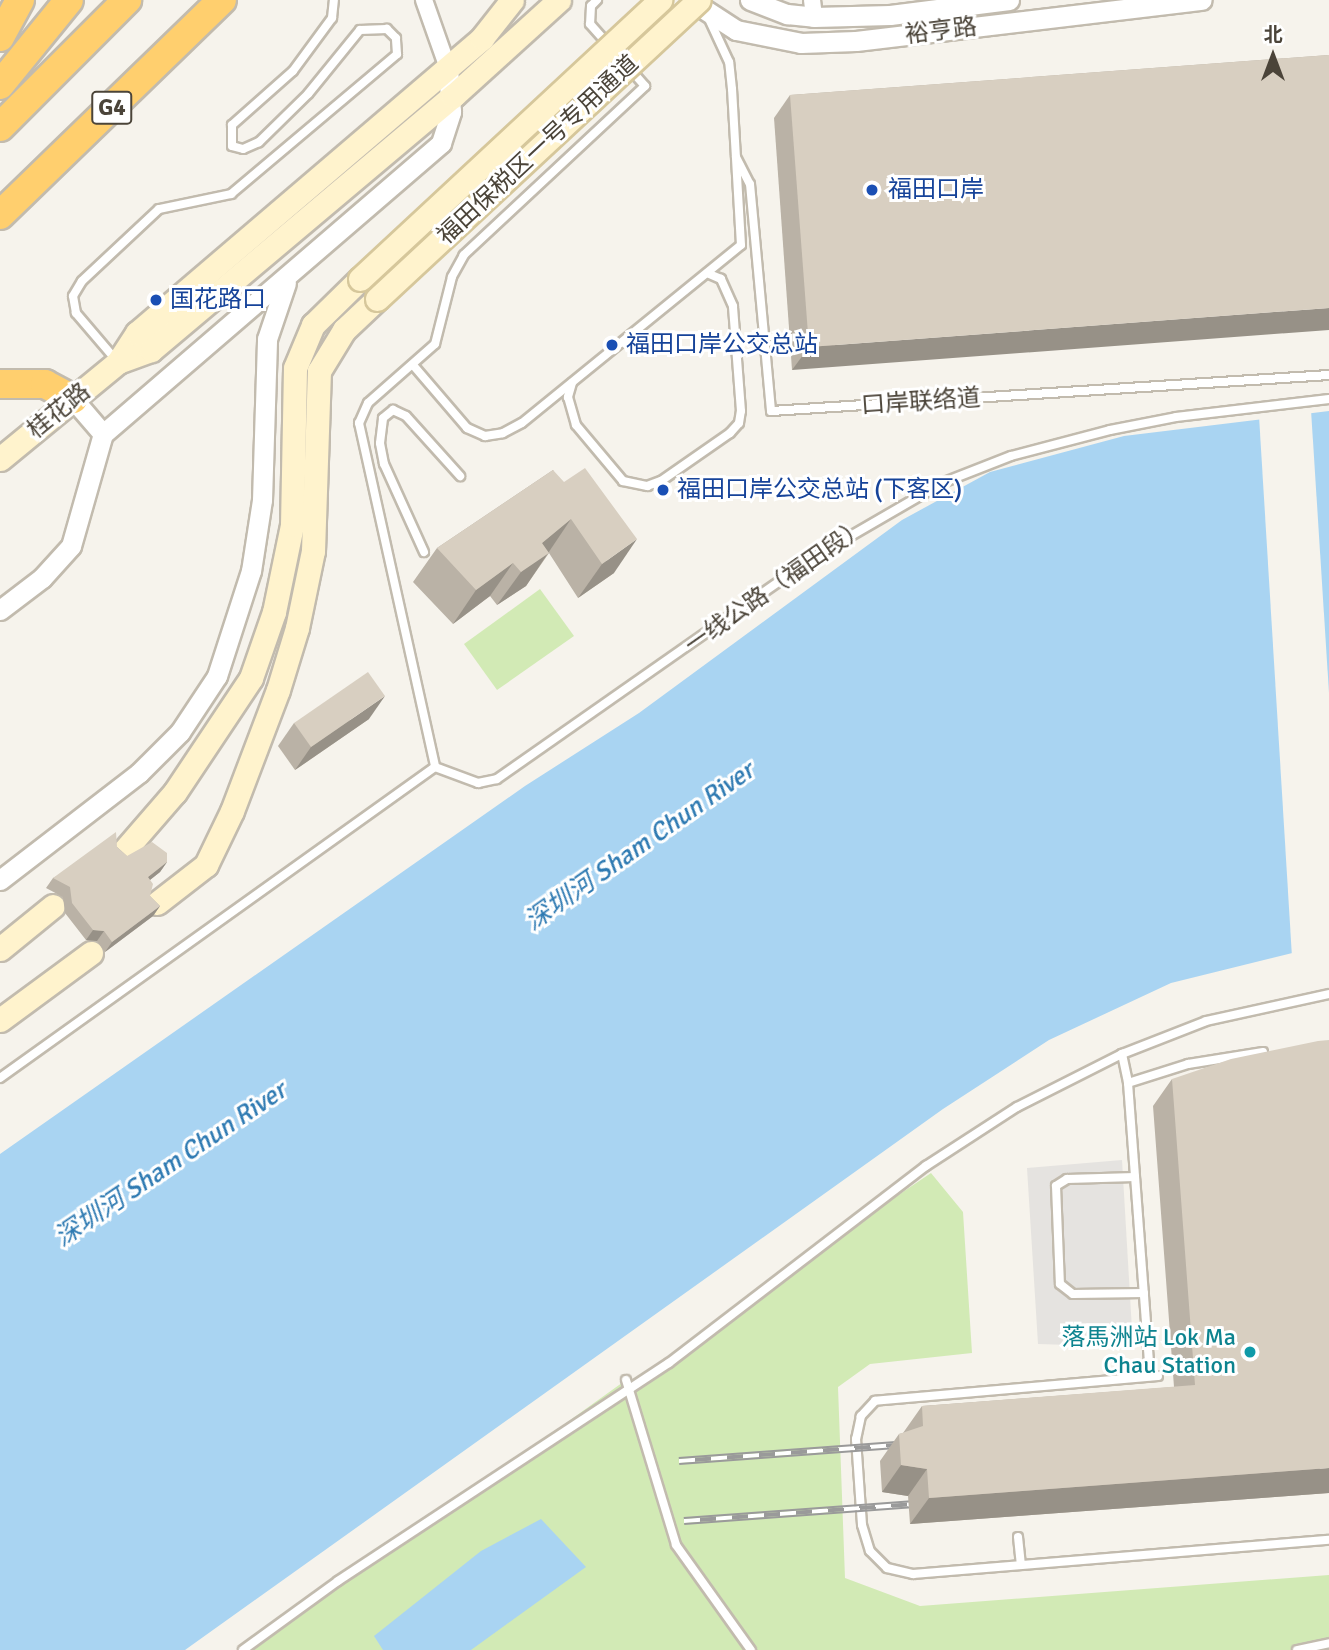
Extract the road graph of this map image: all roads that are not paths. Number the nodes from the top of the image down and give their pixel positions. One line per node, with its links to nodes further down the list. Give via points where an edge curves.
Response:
1 (20, 0): 17 (highway)
2 (68, 0): 19 (highway)
3 (127, 0): 21 (highway, G4)
4 (222, 0): 23 (highway, G4)
5 (334, 0): 26 (lane, via 332,18 293,71 232,125 232,146 243,149 260,142 308,94 360,30 387,29 396,38 397,54 231,194 159,209 82,281 74,296 76,313)
6 (424, 0): 18 (street)
7 (512, 0): 18 (main road, via 495,25)
8 (559, 0): 20 (main road)
9 (597, 0): 27 (lane, via 591,6 590,24 645,86 464,255 452,277 443,328 435,344)
10 (660, 0): 39 (main road, 福田保税区一号专用通道, bridge, via 313,325 295,368 292,524 262,650 224,724 159,814)
11 (690, 0): 15 (street, 裕亨路)
12 (750, 0): 16 (street, 裕亨路, via 787,14)
13 (1009, 0): 16 (street, 裕亨路, via 890,15)
14 (1202, 0): 15 (street, 裕亨路, via 827,43 760,38)
15 (702, 7): 22 (lane, via 729,62); 41 (main road, 福田保税区一号专用通道, bridge, via 344,330 319,371 313,551 298,628 232,811 206,865)
16 (813, 9)
17 (0, 37)
18 (448, 68): 20 (street); 26 (main road, via 137,333)
19 (0, 85)
20 (453, 96): 25 (street, via 441,143); 26 (main road, via 152,350)
21 (0, 127)
22 (736, 158): 24 (lane, via 741,245); 28 (lane, 口岸联络道, via 750,184 771,411)
23 (0, 215)
24 (707, 273): 29 (lane); 29 (lane, via 721,279 733,306 741,411 739,423 730,433 661,481 647,486 623,481 576,425 568,397)
25 (288, 278): 33 (street); 40 (street, via 267,339 262,500 251,571 216,676 180,732 139,773)
26 (118, 362): 31 (main road, 桂花路)
27 (413, 365): 29 (lane, via 467,428 485,436 522,424); 38 (lane, via 368,403 359,424)
28 (1329, 375)
29 (573, 382)
30 (0, 384): 31 (highway, via 45,384)
31 (74, 399): 33 (street); 34 (main road, 桂花路)
32 (1329, 399): 38 (lane, 一线公路（福田段）, via 1176,417 1110,430 1011,456 942,483 811,559 497,779 478,783)
33 (103, 434): 37 (street, via 71,546 42,578)
34 (0, 459)
35 (460, 476): 36 (lane, via 406,416 393,410 383,418 380,443 384,464)
36 (424, 552)
37 (0, 610)
38 (435, 767): 49 (lane)
39 (123, 852)
40 (0, 880)
41 (157, 903)
42 (53, 906): 43 (main road)
43 (0, 949)
44 (91, 953): 46 (main road)
45 (1329, 994): 48 (lane, via 1206,1021)
46 (0, 1020)
47 (1281, 1049): 50 (lane, via 1188,1064)
48 (1122, 1054): 50 (lane); 54 (lane, via 1017,1107 926,1166)
49 (0, 1078)
50 (1128, 1083): 51 (lane)
51 (1135, 1177): 52 (lane); 52 (lane, via 1067,1179 1056,1186 1060,1284 1073,1294)
52 (1144, 1293): 57 (lane, via 1154,1376 898,1395 867,1408 856,1439 862,1525 878,1562 913,1574)
53 (626, 1380): 54 (lane)
54 (629, 1390): 59 (lane, via 338,1580); 60 (lane, via 676,1545)
55 (1018, 1537): 57 (lane)
56 (1329, 1540): 57 (lane)
57 (1021, 1565)
58 (1329, 1643): 61 (lane)
59 (243, 1650)
60 (751, 1650)
61 (1297, 1650)

